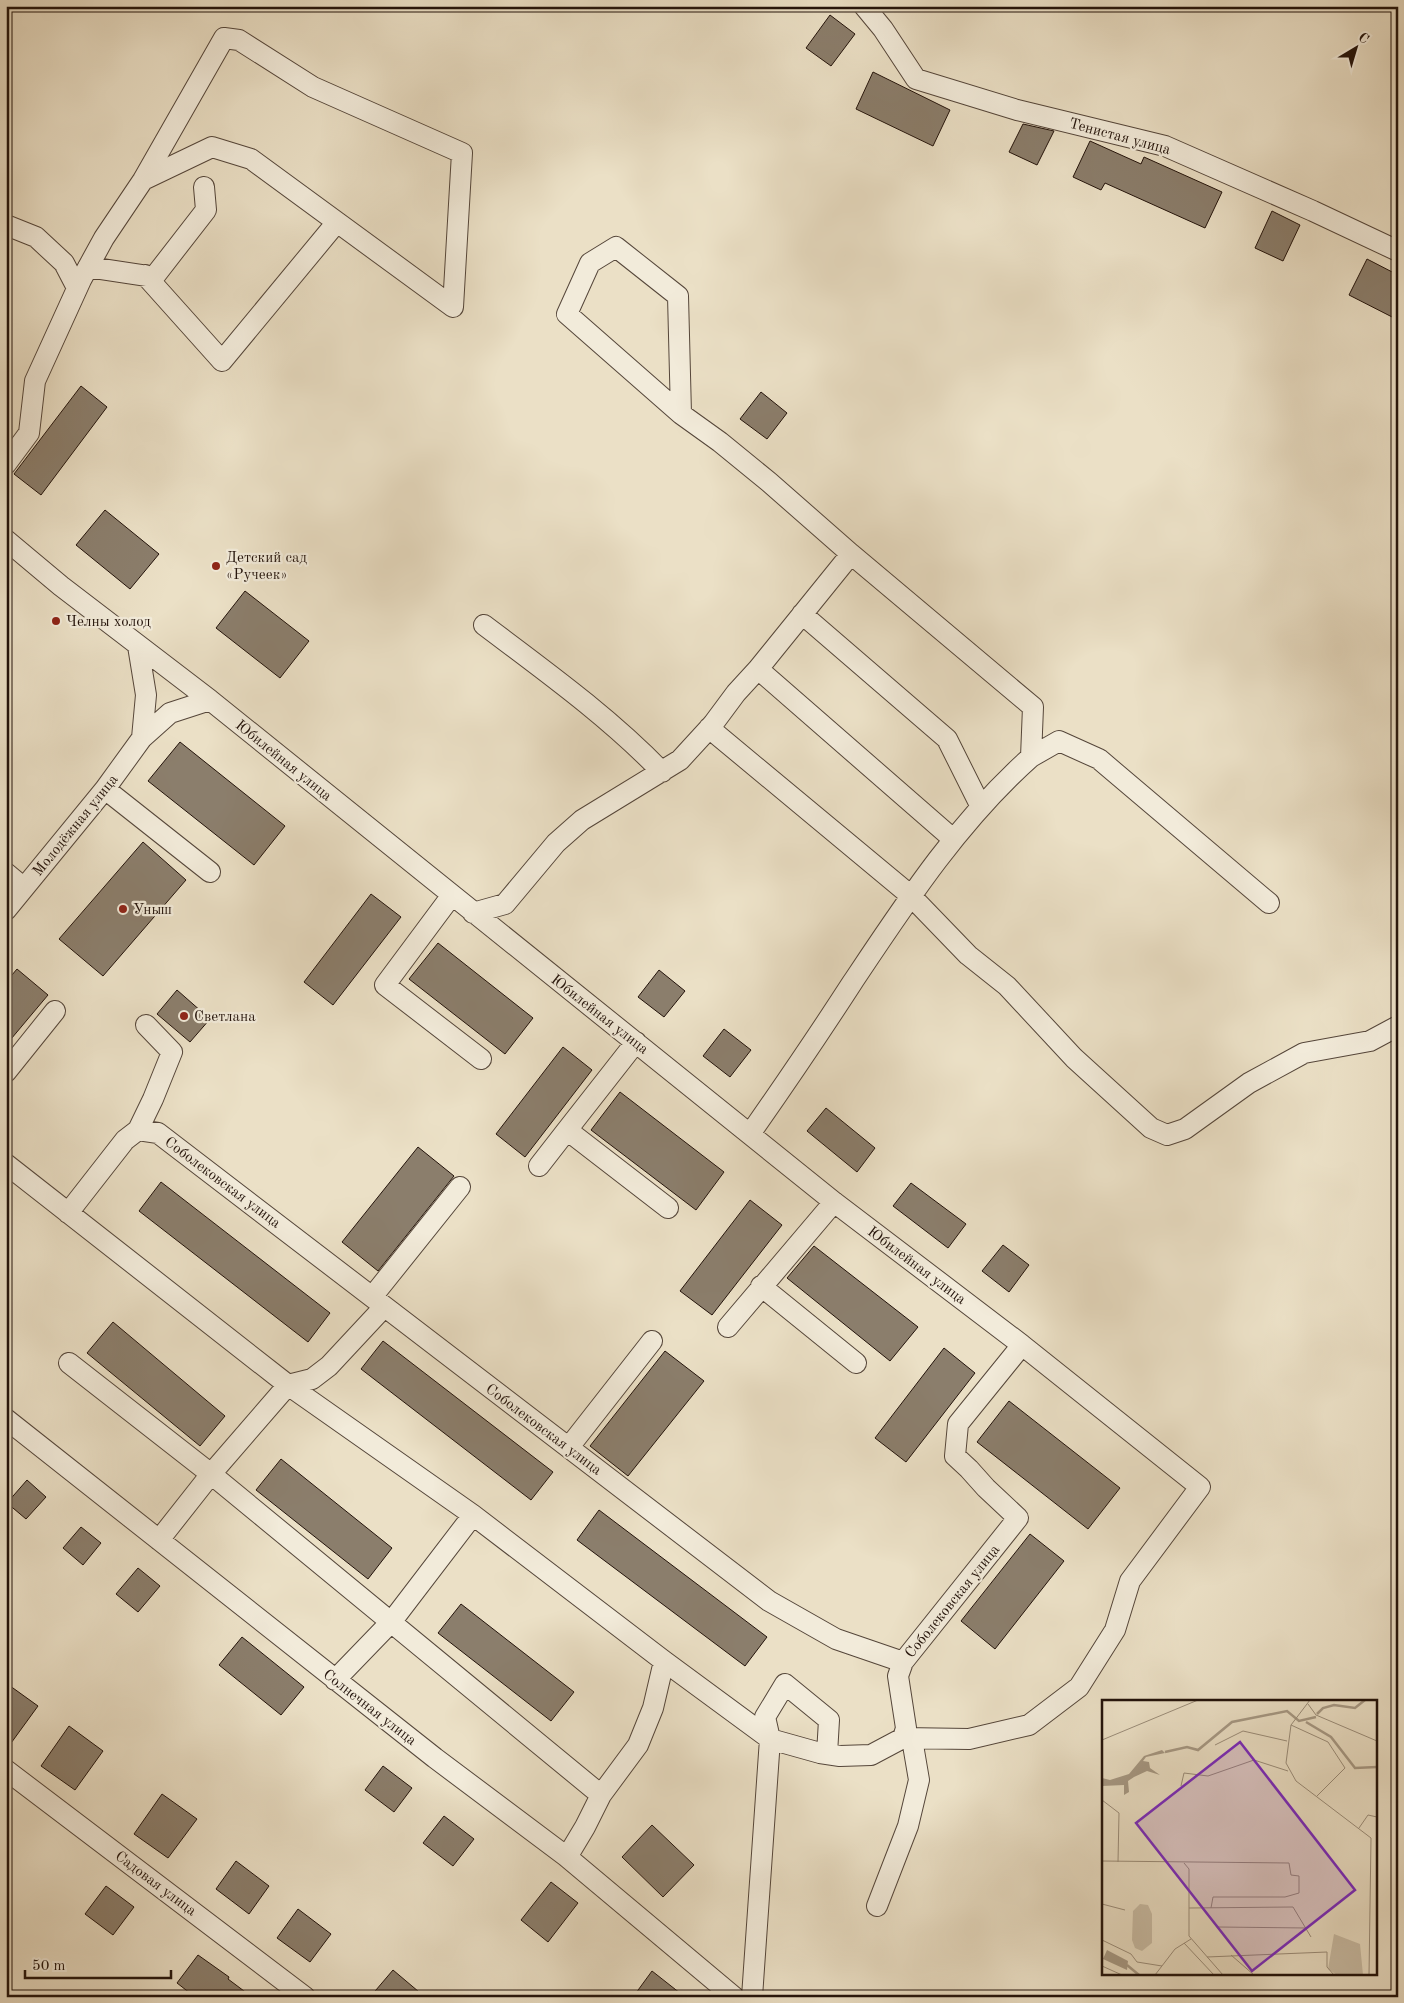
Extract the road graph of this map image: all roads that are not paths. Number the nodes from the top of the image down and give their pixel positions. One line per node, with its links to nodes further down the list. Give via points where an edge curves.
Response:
1 (864, 6): 6 (street, Тенистая улица, via 916,79 1017,110 1165,146)
2 (143, 180): 4 (street, via 212,147 251,159); 4 (street, via 224,38 240,40 314,87 462,153 453,307); 7 (street)
3 (204, 187): 8 (street, via 206,210 154,277)
4 (337, 222): 8 (street, via 222,361)
5 (6, 225): 9 (street, via 36,237 64,262)
6 (1398, 251)
7 (88, 267): 8 (street); 9 (street)
8 (145, 275)
9 (77, 288): 11 (street, via 35,381 29,434)
10 (681, 414): 10 (street, via 567,314 590,263 616,248 678,296); 13 (street, via 769,482)
11 (6, 464)
12 (6, 540): 16 (street, Юбилейная улица)
13 (851, 554): 14 (street); 21 (street, via 1033,706)
14 (802, 614): 17 (street); 24 (street, via 947,739)
15 (484, 625): 22 (street, via 573,693)
16 (138, 646): 18 (street, Юбилейная улица); 20 (street, Молодёжная улица, via 146,696)
17 (758, 669): 19 (street); 25 (street)
18 (210, 700): 20 (street, Молодёжная улица, via 170,713); 29 (street, Юбилейная улица)
19 (709, 728): 22 (street, via 680,760); 30 (street)
20 (142, 738): 23 (street, Молодёжная улица)
21 (1032, 757): 24 (street); 31 (street, via 1059,741 1099,759)
22 (662, 772): 33 (street, via 582,820 556,843 505,904)
23 (106, 789): 26 (street); 28 (street, Молодёжная улица)
24 (981, 807): 25 (street)
25 (954, 839): 30 (street)
26 (210, 872)
27 (6, 874): 28 (street)
28 (24, 888): 32 (street, Молодёжная улица)
29 (452, 895): 33 (street, Юбилейная улица); 38 (street, via 385,985)
30 (910, 895): 36 (street, via 968,955 1007,986 1074,1058 1124,1105 1151,1128 1167,1135 1185,1129 1249,1083 1304,1053 1370,1041); 42 (street)
31 (1269, 903)
32 (6, 910)
33 (474, 913): 37 (street, Юбилейная улица)
34 (55, 1012): 39 (street)
35 (146, 1025): 40 (street, via 172,1052)
36 (1398, 1026)
37 (636, 1042): 41 (street); 42 (street, Юбилейная улица)
38 (481, 1059)
39 (6, 1072)
40 (138, 1130): 48 (street, via 125,1140); 50 (street, Соболековская улица, via 158,1133)
41 (567, 1130): 44 (street); 47 (street)
42 (750, 1134): 46 (street, Юбилейная улица)
43 (6, 1164): 48 (street)
44 (539, 1166)
45 (460, 1187): 50 (street)
46 (834, 1202): 49 (street); 53 (street, Юбилейная улица)
47 (668, 1208)
48 (68, 1213): 56 (street)
49 (761, 1286): 51 (street); 54 (street)
50 (378, 1302): 56 (street, via 329,1366 312,1379); 58 (street, Соболековская улица)
51 (728, 1327)
52 (652, 1341): 58 (street)
53 (1022, 1345): 64 (street, Соболековская улица, via 958,1424 955,1456 1018,1518); 67 (street, Юбилейная улица, via 1200,1487 1130,1581 1115,1630 1079,1687 1029,1725 969,1739)
54 (856, 1363)
55 (70, 1364): 59 (street)
56 (288, 1385): 59 (street); 60 (street)
57 (6, 1419): 61 (street, Солнечная улица)
58 (569, 1447): 64 (street, Соболековская улица, via 769,1601 836,1639)
59 (211, 1474): 61 (street); 62 (street)
60 (473, 1515): 62 (street); 63 (street)
61 (159, 1540): 65 (street, Солнечная улица)
62 (392, 1621): 65 (street); 70 (street)
63 (664, 1661): 66 (street); 70 (street, via 653,1708 638,1745)
64 (903, 1662): 67 (street, via 898,1676)
65 (335, 1680): 71 (street, Солнечная улица)
66 (770, 1739): 68 (street); 68 (street, via 765,1717 785,1684 829,1720); 75 (street)
67 (907, 1739): 68 (street, via 871,1755); 72 (street, via 919,1780 908,1826)
68 (827, 1754)
69 (6, 1770): 73 (street, Садовая улица)
70 (601, 1795): 71 (street)
71 (567, 1857): 74 (street, Солнечная улица)
72 (877, 1906)
73 (305, 1997)
74 (734, 1997)
75 (752, 1997)

